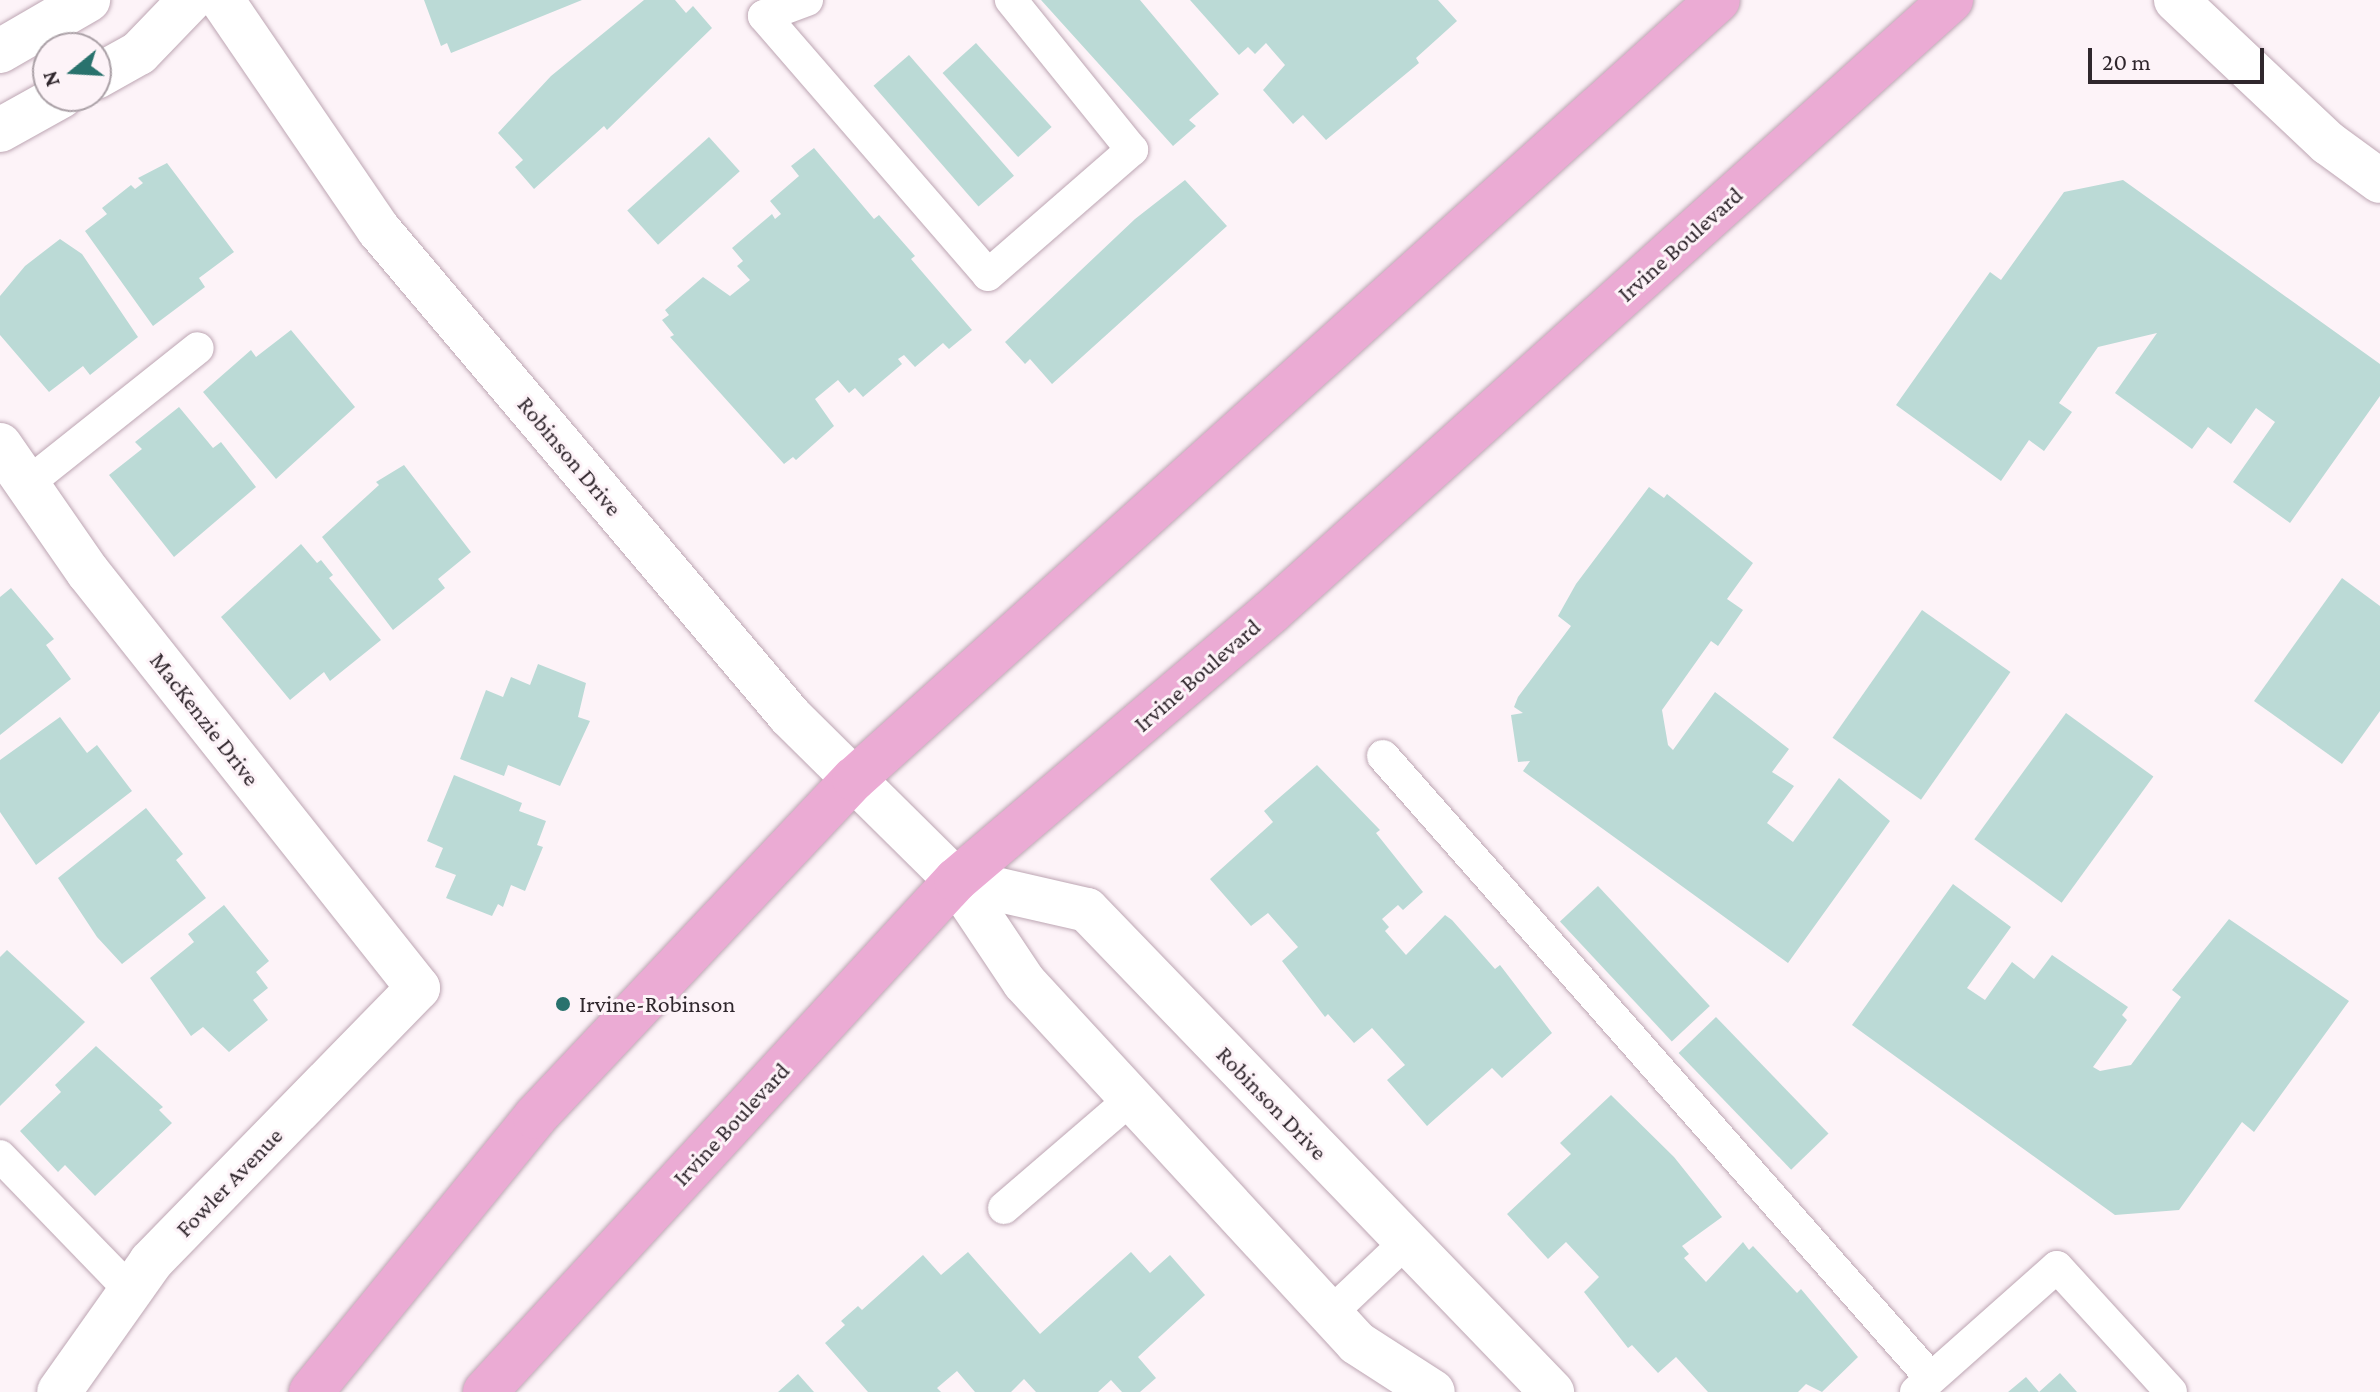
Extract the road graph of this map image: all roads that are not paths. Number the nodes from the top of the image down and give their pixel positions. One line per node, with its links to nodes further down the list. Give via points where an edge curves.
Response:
1 (88, 0): 9 (street)
2 (190, 0): 10 (street, via 139,53)
3 (222, 0): 18 (street, Robinson Drive, via 379,230 790,716)
4 (807, 0): 5 (lane, via 764,16 988,275 1132,150)
5 (1011, 0)
6 (1718, 0): 18 (main road)
7 (1951, 0): 19 (main road, Irvine Boulevard, via 1271,612)
8 (2176, 0): 13 (street, via 2328,143)
9 (0, 51)
10 (112, 68)
11 (32, 112): 12 (street)
12 (0, 130)
13 (2380, 181)
14 (198, 348): 16 (lane)
15 (0, 445): 16 (street, MacKenzie Drive)
16 (27, 484): 20 (street, MacKenzie Drive, via 88,572)
17 (1383, 756): 27 (lane)
18 (854, 779): 19 (street, Robinson Drive); 29 (main road, via 535,1117)
19 (956, 880): 21 (street, Robinson Drive, via 1024,982); 24 (street, Robinson Drive, via 1087,910); 30 (main road, Irvine Boulevard)
20 (418, 988): 25 (street, Fowler Avenue, via 151,1262)
21 (1132, 1098): 23 (lane); 26 (street, Robinson Drive)
22 (0, 1156): 25 (lane)
23 (1004, 1208)
24 (1406, 1242): 26 (lane); 32 (street, Robinson Drive)
25 (131, 1291): 28 (street, Fowler Avenue)
26 (1331, 1313): 31 (street, Robinson Drive, via 1357,1343)
27 (1924, 1385): 33 (lane, via 2057,1267)
28 (59, 1392)
29 (311, 1392)
30 (485, 1392)
31 (1433, 1392)
32 (1552, 1392)
33 (2171, 1392)

